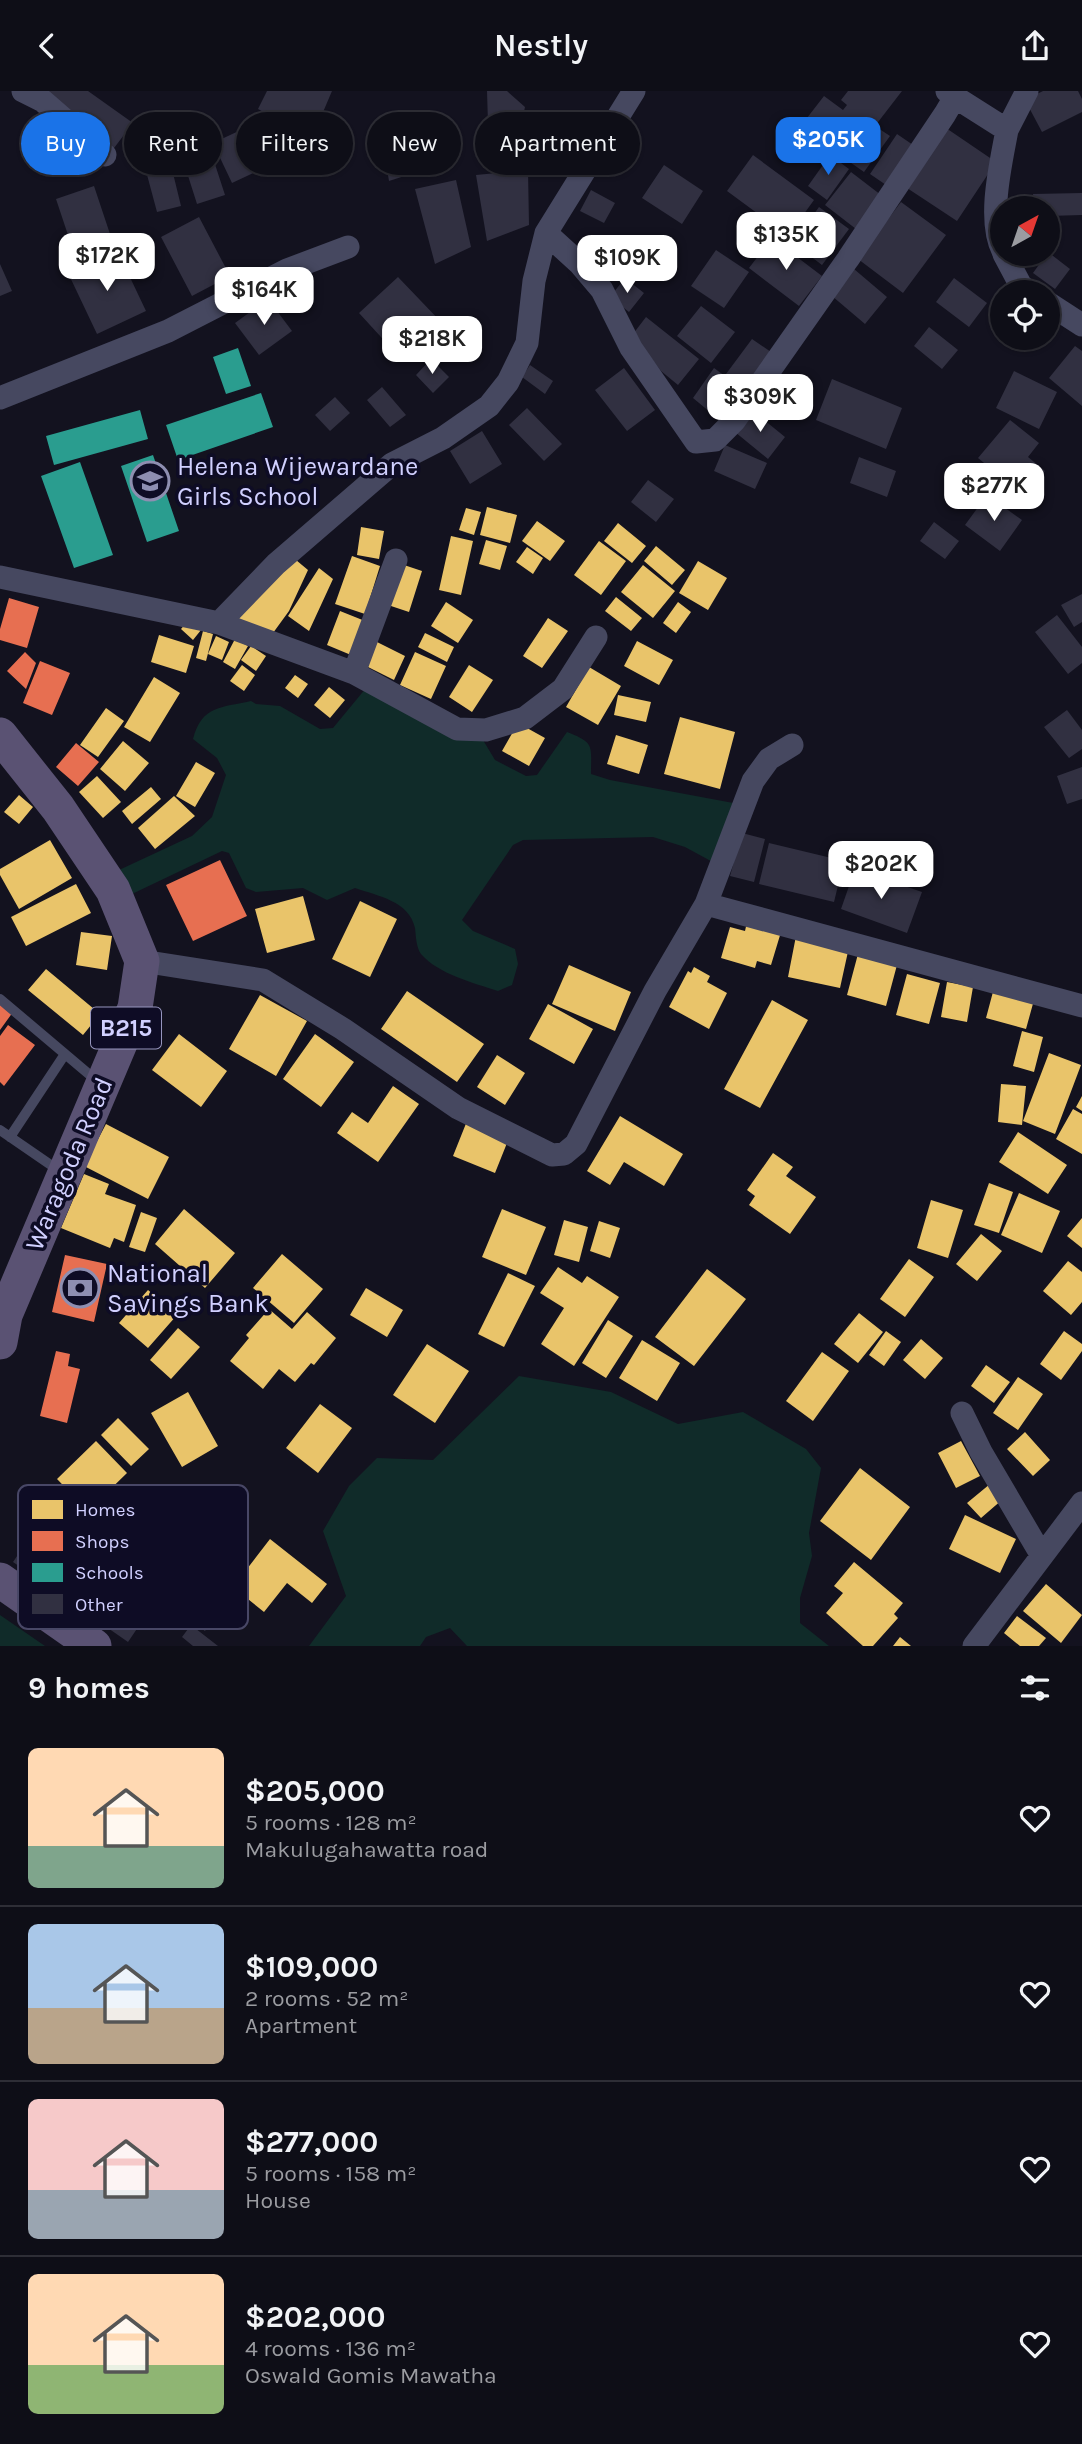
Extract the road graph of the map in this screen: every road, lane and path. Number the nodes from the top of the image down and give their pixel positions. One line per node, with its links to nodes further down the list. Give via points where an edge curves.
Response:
1 (23, 91): 5 (street)
2 (634, 91): 8 (street)
3 (1027, 91): 6 (street)
4 (951, 94): 6 (street); 8 (street, via 848,259 735,419 715,440 696,442 631,348 602,291)
5 (56, 112)
6 (1007, 129): 7 (street)
7 (996, 196)
8 (546, 233): 15 (street, via 534,281 527,343 508,382 489,406 443,438 392,464 276,564)
9 (348, 247): 12 (street, via 287,270 168,331)
10 (1060, 311): 11 (street)
11 (1082, 325)
12 (0, 398)
13 (396, 560): 17 (street)
14 (0, 577): 15 (street)
15 (219, 623): 17 (street)
16 (596, 637): 17 (street, via 563,689 525,718 486,730 457,729)
17 (354, 673)
18 (0, 735): 21 (main road, via 58,808 113,890)
19 (792, 745): 20 (street, via 769,759 753,781)
20 (706, 904): 21 (street, via 576,1144 564,1154 552,1155 458,1108 263,980); 23 (street)
21 (142, 961): 25 (main road, Waragoda Road / B215, via 135,1008)
22 (0, 999): 24 (lane)
23 (1082, 1006)
24 (65, 1054): 25 (lane); 27 (lane)
25 (102, 1086): 28 (main road, Waragoda Road / B215)
26 (0, 1130): 27 (lane)
27 (10, 1137): 28 (lane)
28 (64, 1174): 29 (main road, Waragoda Road / B215)
29 (2, 1323)
30 (962, 1413): 32 (street)
31 (1082, 1503): 32 (street)
32 (1042, 1556): 37 (street)
33 (0, 1580): 34 (main road)
34 (18, 1593)
35 (70, 1629): 36 (main road)
36 (94, 1646)
37 (974, 1646)

